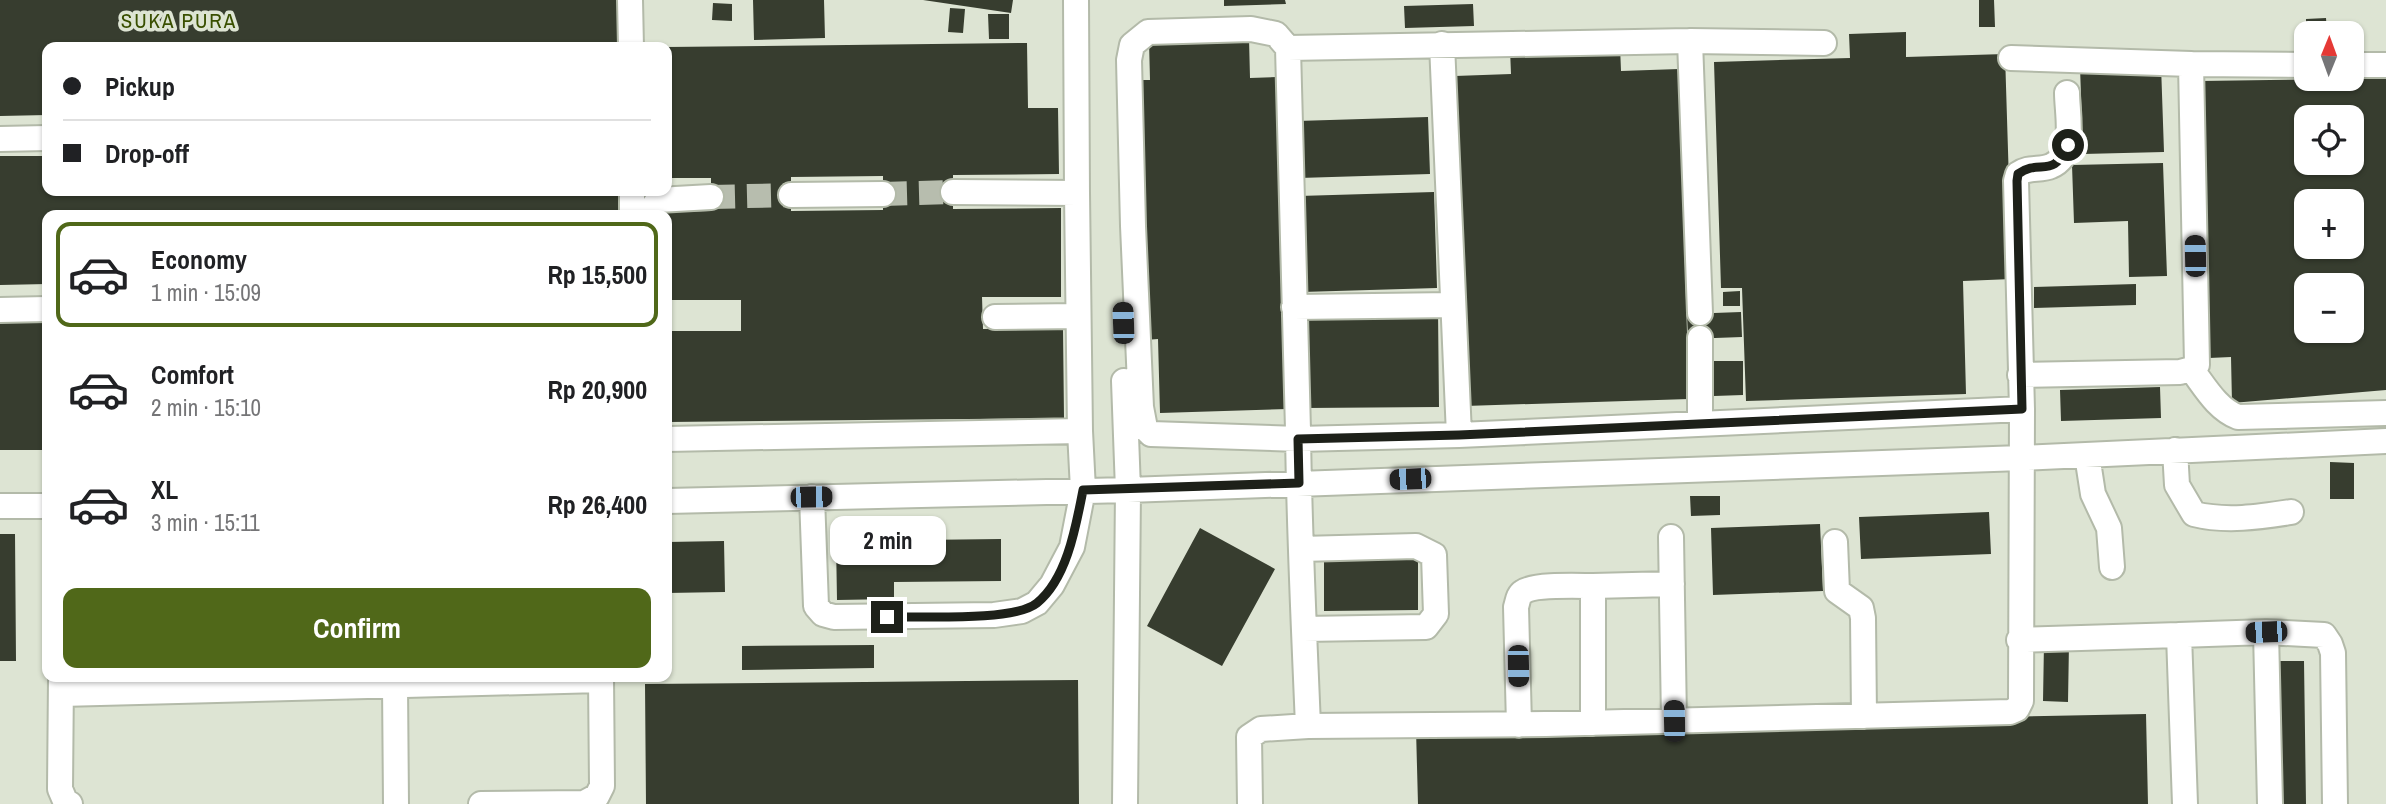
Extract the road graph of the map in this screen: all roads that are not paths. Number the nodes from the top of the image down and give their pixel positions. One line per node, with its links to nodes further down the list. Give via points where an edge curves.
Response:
1 (630, 0): 4 (lane)
2 (1076, 0): 19 (lane)
3 (1690, 41): 5 (lane); 6 (lane); 27 (lane)
4 (631, 42)
5 (1824, 43)
6 (1442, 44): 7 (lane); 23 (lane)
7 (1288, 48): 24 (lane); 39 (lane, via 1276,34 1251,29 1148,32 1132,45 1133,226 1145,428 1163,436)
8 (2011, 58): 9 (lane)
9 (2191, 64): 10 (lane); 31 (lane, via 2197,365)
10 (2294, 65)
11 (2364, 65): 12 (lane)
12 (2386, 65)
13 (2067, 93): 32 (lane, via 2068,145 2063,157 2052,166 2018,174)
14 (1116, 100): 46 (lane)
15 (42, 138): 16 (lane)
16 (0, 139)
17 (953, 192): 19 (lane)
18 (883, 194): 20 (lane)
19 (1077, 194): 28 (lane)
20 (791, 195)
21 (711, 197): 22 (lane, via 658,200)
22 (651, 210)
23 (1453, 305): 24 (lane); 37 (lane)
24 (1294, 307): 39 (lane)
25 (42, 309): 26 (lane)
26 (0, 310)
27 (1700, 313)
28 (1078, 316): 29 (lane); 36 (lane)
29 (995, 317)
30 (1700, 338): 35 (lane)
31 (2192, 370): 32 (lane); 34 (lane, via 2219,405 2238,417)
32 (2020, 375): 33 (lane)
33 (2022, 409): 35 (lane); 43 (lane)
34 (2386, 413)
35 (1700, 422): 37 (lane)
36 (1080, 431): 38 (lane); 45 (lane)
37 (1459, 435): 39 (lane)
38 (672, 439)
39 (1298, 439): 44 (lane)
40 (2386, 441): 41 (lane)
41 (2175, 450): 42 (lane); 51 (lane, via 2177,485 2194,514 2249,518)
42 (2087, 455): 43 (lane); 55 (lane, via 2093,494 2109,528)
43 (2021, 458): 44 (lane); 61 (lane)
44 (1299, 483): 46 (lane); 54 (lane)
45 (1083, 490): 46 (lane); 47 (lane); 47 (lane, via 1072,547 1052,585 1037,603 1022,611 994,615 823,614 815,598)
46 (1128, 490): 74 (lane)
47 (811, 497): 48 (lane)
48 (672, 501)
49 (0, 506): 50 (lane)
50 (42, 506)
51 (2291, 512)
52 (1671, 537): 56 (lane)
53 (1835, 542): 66 (lane, via 1837,591 1861,608 1863,618)
54 (1301, 549): 58 (lane); 58 (lane, via 1416,546 1434,555 1436,614 1426,627)
55 (2112, 567)
56 (1672, 584): 57 (lane); 67 (lane)
57 (1592, 586): 68 (lane); 69 (lane, via 1520,594 1516,607)
58 (1304, 629): 70 (lane)
59 (2266, 632): 60 (lane); 77 (lane); 78 (lane, via 2324,635 2330,644)
60 (2179, 635): 61 (lane); 76 (lane)
61 (2019, 640): 66 (lane, via 2021,701 2017,709)
62 (498, 682): 65 (lane)
63 (601, 682): 73 (lane, via 602,786 597,796 584,803)
64 (61, 685): 65 (lane); 71 (lane, via 60,789)
65 (395, 685): 72 (lane)
66 (1864, 716): 67 (lane)
67 (1674, 721): 68 (lane)
68 (1593, 723): 69 (lane)
69 (1519, 725): 70 (lane)
70 (1308, 726): 75 (lane, via 1261,729 1249,737)
71 (70, 804)
72 (397, 804)
73 (481, 804)
74 (1125, 804)
75 (1250, 804)
76 (2185, 804)
77 (2270, 804)
78 (2336, 804)

